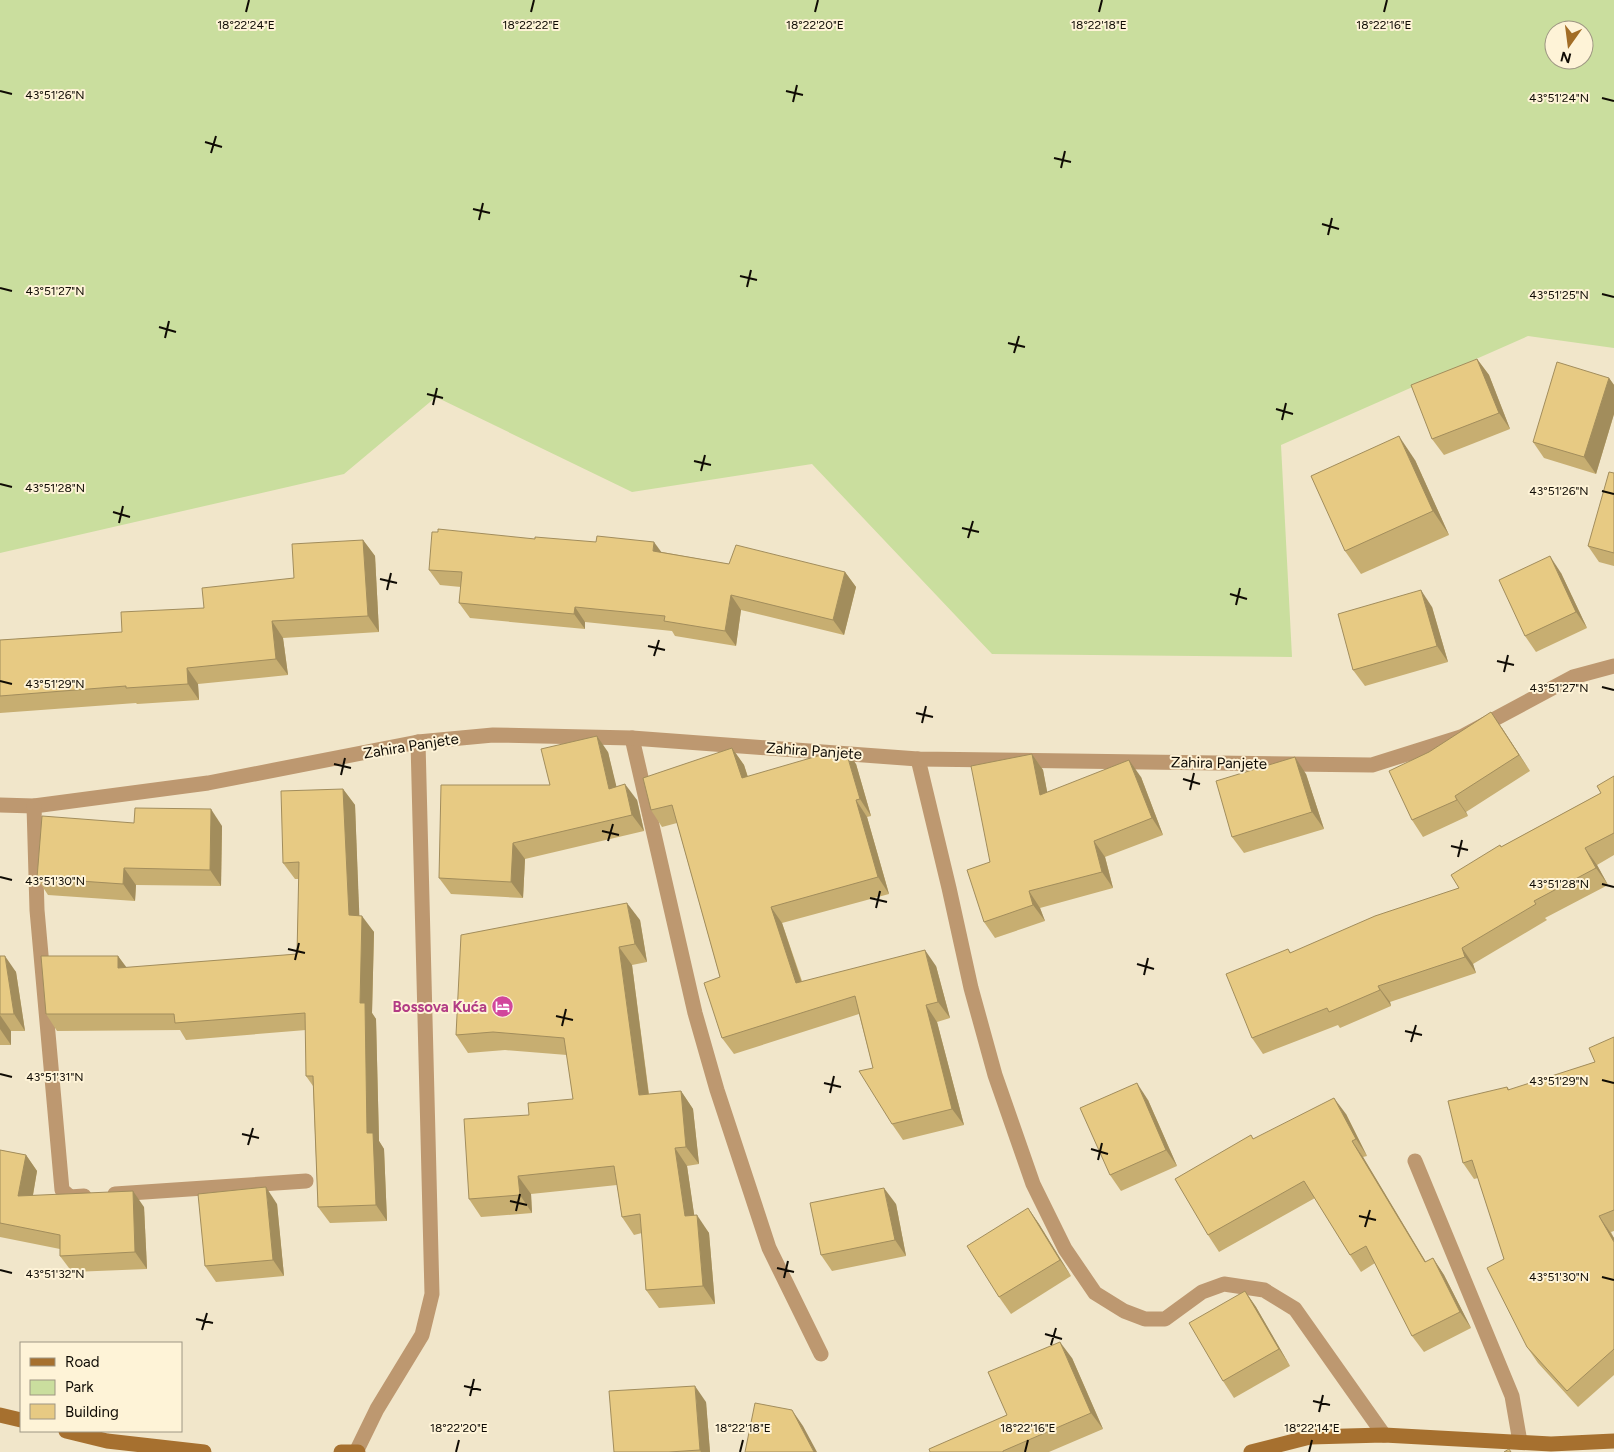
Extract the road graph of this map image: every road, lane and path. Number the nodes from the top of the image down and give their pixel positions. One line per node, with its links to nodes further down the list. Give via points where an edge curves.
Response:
1 (1614, 666): 4 (street, Zahira Panjete, via 1573,676 1461,737 1372,765)
2 (632, 738): 3 (street, Zahira Panjete, via 493,735); 4 (street, Zahira Panjete); 9 (street, via 694,1013 769,1248)
3 (418, 742): 6 (street, Zahira Panjete, via 208,783); 18 (street, via 432,1294 422,1335 377,1409)
4 (918, 759): 13 (street, via 971,988 995,1075 1033,1184 1065,1249 1095,1293 1124,1311 1145,1319 1166,1319 1202,1292 1224,1284 1264,1290 1295,1310)
5 (0, 805): 6 (street, Zahira Panjete)
6 (34, 806): 8 (street, via 36,910 62,1190 70,1197)
7 (1415, 1161): 15 (street, via 1512,1396)
8 (306, 1181)
9 (821, 1354)
10 (0, 1415): 11 (street)
11 (20, 1420)
12 (71, 1432): 16 (street, via 107,1440)
13 (1384, 1435): 15 (street); 19 (street, via 1310,1437)
14 (1614, 1441): 15 (street)
15 (1520, 1442)
16 (204, 1452)
17 (341, 1452): 18 (street)
18 (357, 1452)
19 (1252, 1452)

